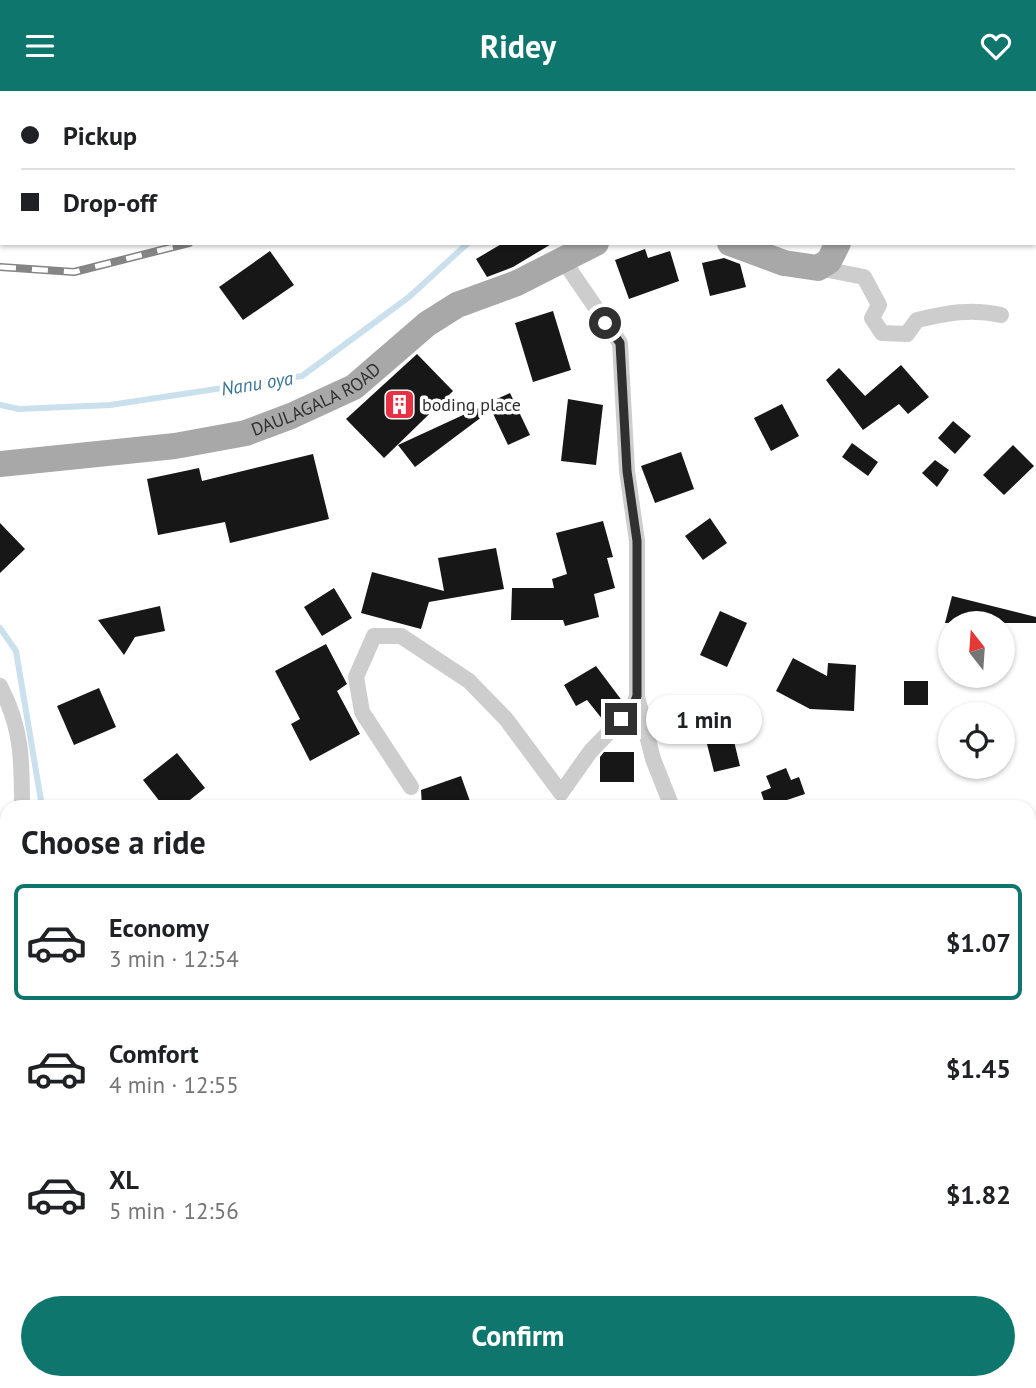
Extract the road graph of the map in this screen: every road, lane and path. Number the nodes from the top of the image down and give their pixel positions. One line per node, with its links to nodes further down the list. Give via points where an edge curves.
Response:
1 (592, 245): 4 (main road, DAULAGALA ROAD)
2 (736, 245): 5 (main road, via 785,263)
3 (837, 245): 5 (main road, via 829,261)
4 (563, 260): 7 (main road, DAULAGALA ROAD, via 457,305 427,324 354,387 258,429 175,446); 9 (street, via 620,343 627,471 637,541)
5 (818, 268): 6 (street, via 864,277 880,305 872,318 882,333 907,334 917,320 945,314 977,310)
6 (1001, 316)
7 (0, 464)
8 (0, 686): 11 (street, via 15,714 22,756)
9 (637, 696): 12 (street); 13 (street, via 653,759)
10 (411, 787): 12 (street, via 362,712 356,677 374,636 401,636 470,681 506,719)
11 (22, 800)
12 (557, 800)
13 (670, 800)

